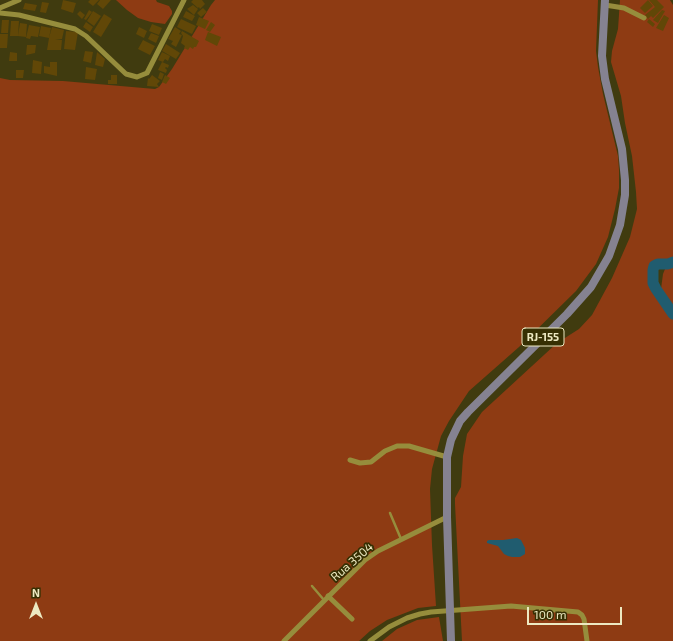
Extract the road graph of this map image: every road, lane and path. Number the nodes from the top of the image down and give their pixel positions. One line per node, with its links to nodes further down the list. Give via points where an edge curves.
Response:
1 (19, 0): 4 (street)
2 (184, 0): 7 (street, via 148,71 137,77 126,74 79,31)
3 (605, 2): 8 (street); 9 (main road, RJ-155, via 602,56 622,149 625,180 623,209 615,239 600,272 580,300 460,421 450,440)
4 (12, 3): 5 (street); 7 (street)
5 (0, 8)
6 (0, 13): 7 (street)
7 (11, 14)
8 (644, 18)
9 (447, 457): 10 (street, via 409,446 397,446 385,451 371,462 360,463); 12 (main road, RJ-155)
10 (350, 460)
11 (390, 512): 13 (lane)
12 (447, 517): 13 (street, Rua 3504); 17 (main road, RJ-155)
13 (401, 539): 15 (street, Rua 3504, via 365,560)
14 (312, 586): 16 (lane)
15 (328, 596): 16 (street, Rua 3504); 18 (street)
16 (324, 600): 19 (street, Rua 3504)
17 (450, 611): 20 (street, via 431,612 407,618); 21 (main road, RJ-155); 22 (street, via 511,606 578,612 584,619)
18 (352, 619)
19 (286, 640)
20 (370, 641)
21 (451, 641)
22 (587, 641)

